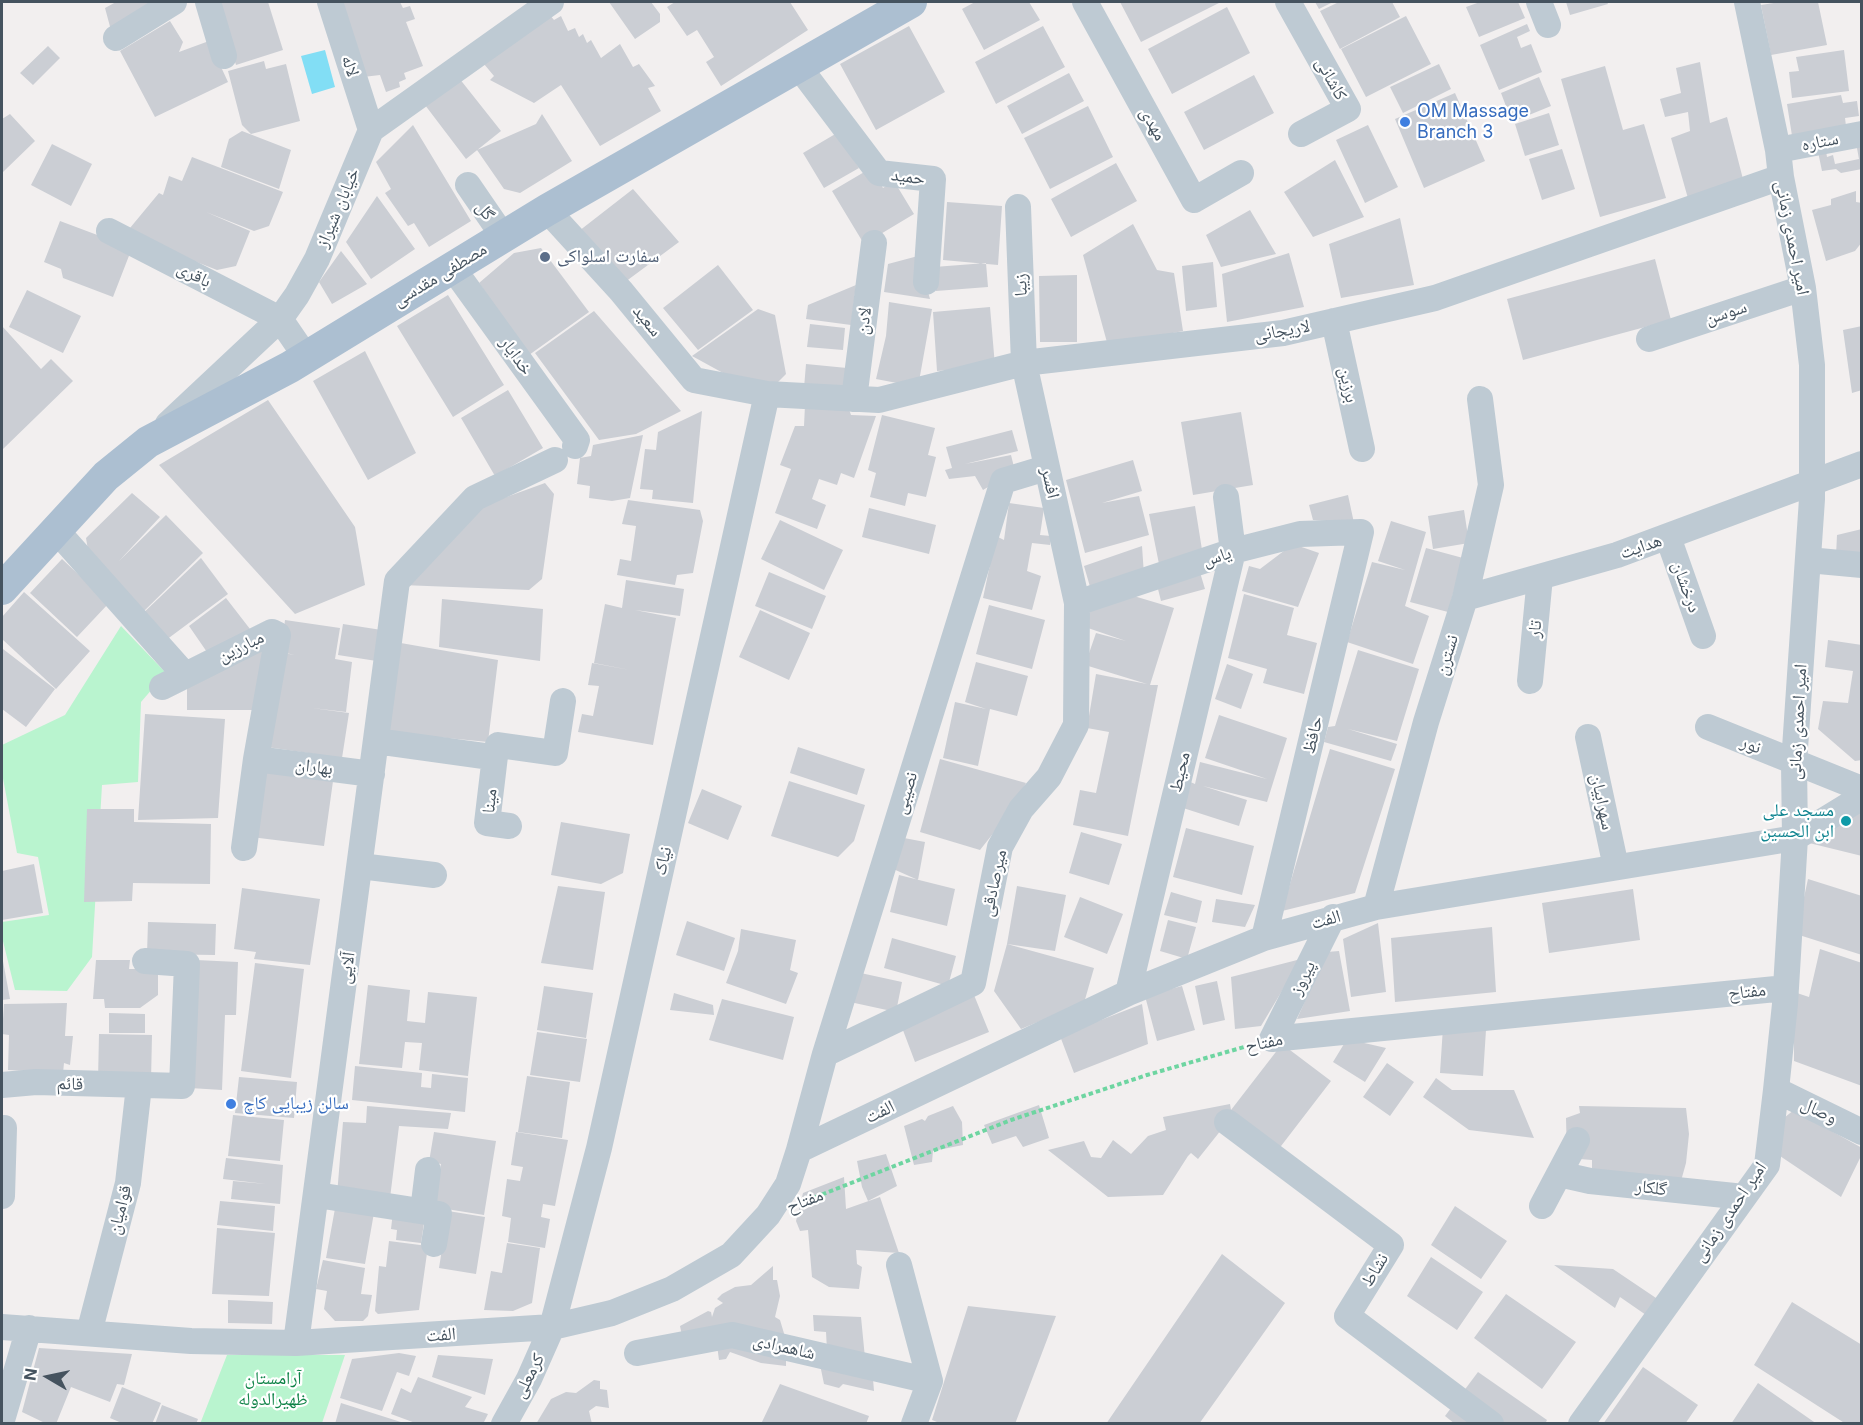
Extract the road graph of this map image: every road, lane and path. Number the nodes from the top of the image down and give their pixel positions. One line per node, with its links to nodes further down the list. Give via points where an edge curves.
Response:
1 (174, 2): 9 (street)
2 (208, 2): 10 (street)
3 (330, 2): 12 (street, لاله)
4 (551, 2): 12 (street)
5 (911, 2): 11 (main road, مصطفی مقدسی)
6 (1085, 2): 16 (street, مهدی, via 1194,200)
7 (1288, 2): 13 (street, کاشانی, via 1348,109)
8 (1747, 2): 15 (street, امیر احمدی زمانی)
9 (116, 38)
10 (224, 56)
11 (799, 67): 20 (main road, مصطفی مقدسی); 25 (street, حمید, via 879,173 933,179)
12 (371, 130): 27 (street, خیابان شیراز, via 317,259)
13 (1301, 134)
14 (1862, 134): 15 (street, ستاره)
15 (1778, 150): 17 (street, امیر احمدی زمانی)
16 (1241, 173)
17 (1780, 177): 26 (street, امیر احمدی زمانی); 28 (street, لاریجانی, via 1435,298)
18 (468, 185): 22 (street, گل)
19 (1018, 207): 31 (street, زیبا)
20 (547, 210): 22 (main road, مصطفی مقدسی); 32 (street, سعید, via 694,380)
21 (109, 231): 27 (street, باقری)
22 (503, 236): 24 (main road, مصطفی مقدسی)
23 (874, 243): 33 (street, لادن)
24 (452, 267): 30 (main road, مصطفی مقدسی); 48 (street, خدایار, via 577,440 565,453 475,498)
25 (926, 282)
26 (1803, 288): 29 (street, سوسن); 39 (street, امیر احمدی زمانی, via 1812,365)
27 (280, 319): 30 (street); 35 (street, خیابان شیراز)
28 (1334, 321): 31 (street, لاریجانی, via 1283,333); 36 (street, برزین)
29 (1649, 339)
30 (306, 357): 35 (main road, مصطفی مقدسی)
31 (1024, 363): 33 (street, لاریجانی, via 879,400); 38 (street, افسر)
32 (767, 394): 33 (street, لاریجانی); 99 (street, نیاک, via 602,1136)
33 (854, 399)
34 (1480, 399): 50 (street, نسترن, via 1491,485)
35 (148, 442): 41 (main road, مصطفی مقدسی, via 106,476)
36 (1362, 449)
37 (1862, 464): 39 (street, هدایت)
38 (1046, 468): 51 (street, افسر); 79 (street, نصیبی, via 1003,481)
39 (1812, 480): 43 (street, هدایت); 45 (street, امیر احمدی زمانی)
40 (1226, 497): 44 (street)
41 (55, 529): 49 (main road, مصطفی مقدسی); 53 (street)
42 (1361, 532): 44 (street, یاس, via 1300,534); 74 (street, حافظ)
43 (1668, 537): 47 (street, هدایت); 52 (street, درخشان)
44 (1233, 551): 51 (street, یاس); 77 (street, محیط)
45 (1808, 560): 46 (street); 62 (street, امیر احمدی زمانی)
46 (1862, 565)
47 (1540, 577): 50 (street, هدایت); 54 (street, تار)
48 (397, 581): 59 (street, آلایی)
49 (2, 589)
50 (1465, 598): 72 (street, نسترن, via 1426,722)
51 (1077, 603): 79 (street, میرصادقی, via 1076,724 1049,777 1021,809 1000,847 973,983)
52 (1703, 636)
53 (185, 675): 55 (street); 61 (street, مبارزین, via 272,632 278,635)
54 (1530, 681)
55 (162, 687)
56 (563, 701): 60 (street, via 555,753 498,744)
57 (1708, 727): 62 (street, نور)
58 (1588, 737): 70 (street, سهرابیان)
59 (376, 741): 60 (street); 63 (street, آلایی)
60 (495, 756): 66 (street, مینا, via 488,823)
61 (256, 759): 63 (street, بهاران); 68 (street, مبارزین)
62 (1794, 763): 64 (street, نور); 67 (street, امیر احمدی زمانی)
63 (372, 774): 69 (street, آلایی)
64 (1862, 789)
65 (1862, 796): 67 (street)
66 (509, 826)
67 (1795, 838): 70 (street, الفت); 76 (street, امیر احمدی زمانی)
68 (244, 848)
69 (360, 866): 71 (street); 90 (street, آلایی)
70 (1616, 867): 72 (street, الفت)
71 (434, 875)
72 (1376, 907): 73 (street, الفت)
73 (1333, 918): 74 (street, الفت); 78 (street, پیروز)
74 (1264, 938): 77 (street, الفت)
75 (146, 961): 81 (street, قائم, via 187,964 182,1086)
76 (1786, 988): 78 (street, مفتاح); 82 (street, امیر احمدی زمانی)
77 (1128, 993): 87 (street, الفت)
78 (1272, 1039): 95 (path, مفتاح, via 1011,1120)
79 (825, 1054): 87 (street, نصیبی)
80 (2, 1085): 81 (street, قائم)
81 (139, 1086): 101 (street, قوامیان, via 128,1183)
82 (1776, 1090): 85 (street, وصال); 92 (street, امیر احمدی زمانی, via 1767,1165)
83 (1227, 1122): 108 (street, نشاط, via 1390,1245 1347,1316)
84 (4, 1128): 91 (street)
85 (1862, 1132)
86 (1577, 1140): 89 (street)
87 (799, 1150): 95 (street, الفت, via 788,1184)
88 (428, 1170): 94 (street)
89 (1558, 1174): 92 (street, گلکار, via 1590,1181); 93 (street)
90 (317, 1195): 94 (street); 102 (street, آلایی)
91 (2, 1196)
92 (1744, 1197): 109 (street, امیر احمدی زمانی)
93 (1542, 1206)
94 (431, 1212): 96 (street)
95 (768, 1215): 99 (street, الفت, via 731,1256 672,1289 612,1313)
96 (434, 1244)
97 (899, 1265): 104 (street)
98 (2, 1327): 100 (street, الفت)
99 (552, 1327): 102 (street, الفت); 106 (street, کرمعلی)
100 (29, 1328): 101 (street, الفت); 105 (street)
101 (89, 1333): 102 (street, الفت, via 191,1341)
102 (296, 1343)
103 (637, 1353): 104 (street, شاهمرادی, via 732,1335)
104 (930, 1381): 107 (street)
105 (2, 1420)
106 (504, 1424)
107 (914, 1424)
108 (1491, 1424)
109 (1581, 1424)

